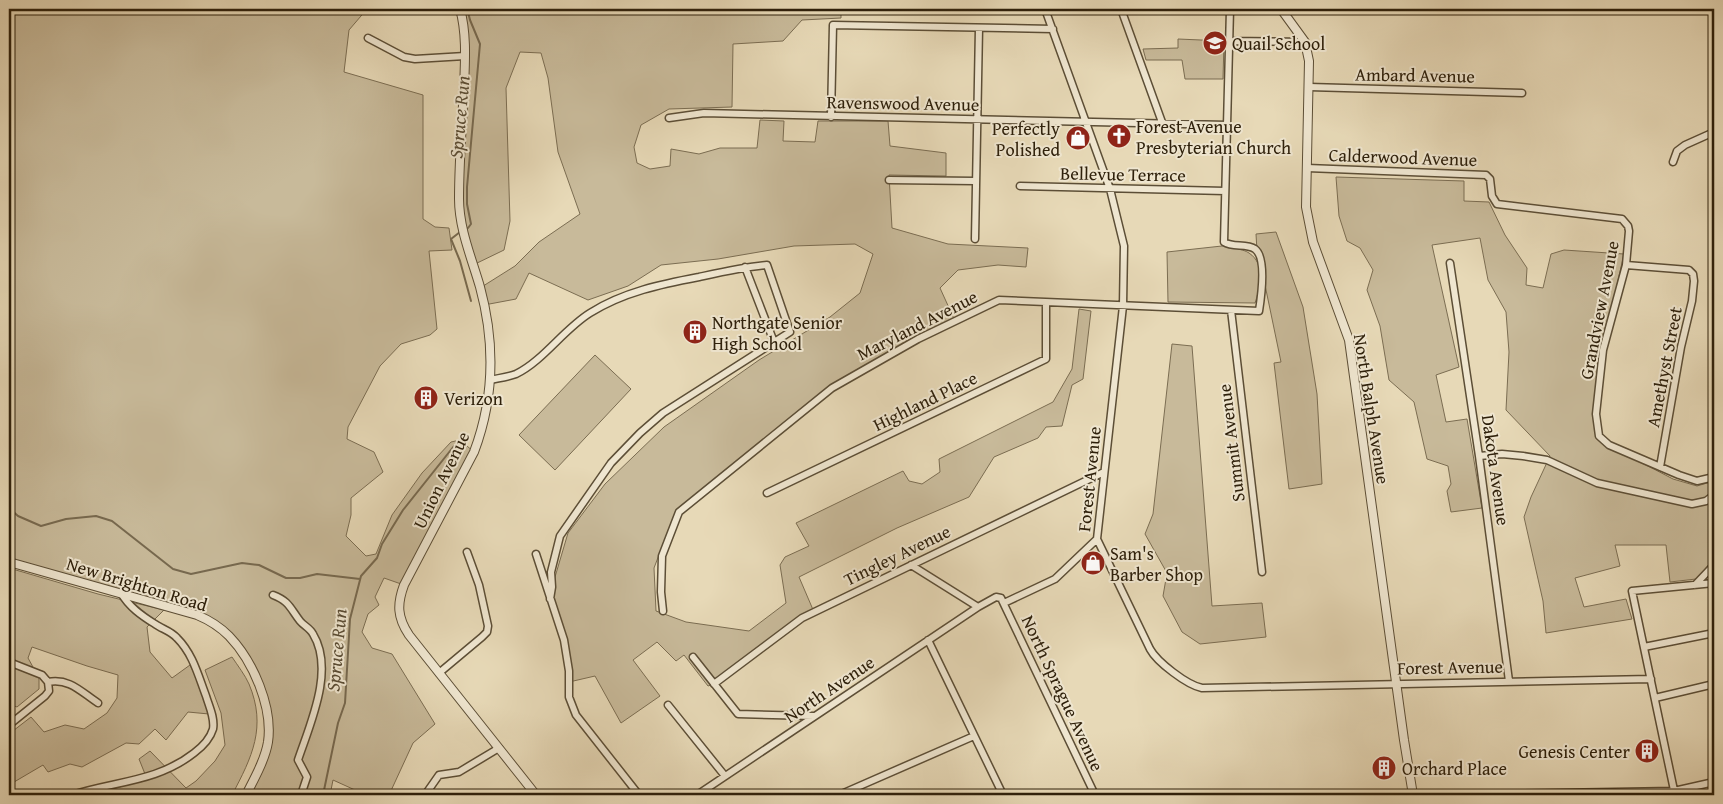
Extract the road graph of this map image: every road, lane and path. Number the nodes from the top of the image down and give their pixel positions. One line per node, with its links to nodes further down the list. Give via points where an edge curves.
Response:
1 (460, 9): 11 (street, Union Avenue)
2 (1045, 9): 7 (street, Forest Avenue)
3 (1121, 9): 18 (street)
4 (1230, 9): 9 (street)
5 (1281, 9): 10 (street, North Balph Avenue)
6 (979, 28): 7 (street); 14 (street, via 833,25); 16 (street)
7 (1053, 29): 17 (street, Forest Avenue)
8 (368, 38): 11 (street, via 404,57)
9 (1229, 41): 10 (street); 19 (street)
10 (1305, 42): 12 (street, North Balph Avenue)
11 (466, 56): 37 (street, Union Avenue, via 459,201 485,310 491,351)
12 (1309, 87): 13 (street, Ambard Avenue); 22 (street, North Balph Avenue)
13 (1522, 92)
14 (830, 117): 15 (street, Ravenswood Avenue, via 704,114); 16 (street, Ravenswood Avenue)
15 (670, 118)
16 (977, 120): 17 (street, Ravenswood Avenue); 24 (street)
17 (1086, 122): 18 (street, Ravenswood Avenue); 26 (street, Forest Avenue)
18 (1163, 125): 19 (street, Ravenswood Avenue)
19 (1227, 125): 27 (street)
20 (1714, 132): 21 (street, via 1685,145 1677,151)
21 (1673, 162)
22 (1307, 168): 28 (street, Calderwood Avenue, via 1486,175 1497,204 1618,217); 68 (street, North Balph Avenue, via 1306,207 1313,242 1348,340)
23 (889, 180): 24 (street)
24 (975, 181): 29 (street)
25 (1020, 186): 26 (street, Bellevue Terrace)
26 (1110, 189): 27 (street, Bellevue Terrace); 34 (street, Forest Avenue, via 1124,246)
27 (1225, 191): 35 (street, Maryland Avenue, via 1224,242 1256,250 1262,266 1259,311)
28 (1624, 221): 31 (street, Grandview Avenue, via 1629,231)
29 (975, 239)
30 (1450, 263): 38 (street, Dakota Avenue)
31 (1626, 265): 39 (street, Grandview Avenue, via 1603,350 1596,414 1599,436 1609,445); 39 (street, Amethyst Street, via 1685,269 1693,274 1692,301)
32 (745, 267): 36 (street); 36 (street, via 767,265 790,332); 37 (street, via 659,285 622,297 591,312 522,370)
33 (1046, 303): 34 (street, Maryland Avenue); 42 (street, Highland Place, via 1046,359); 58 (street, Maryland Avenue, via 999,300 918,339 832,388 679,512 662,556)
34 (1123, 306): 35 (street, Maryland Avenue); 40 (street, Forest Avenue)
35 (1231, 310): 50 (street, Summit Avenue)
36 (774, 342): 55 (street, via 662,413 611,463 560,536 551,572)
37 (490, 380): 64 (street, Union Avenue, via 484,420 474,452 399,599 404,627)
38 (1479, 456): 43 (street, via 1502,454 1547,460 1597,483 1692,504 1706,501); 66 (street, Dakota Avenue)
39 (1660, 467): 41 (street, via 1697,481)
40 (1104, 472): 44 (street, Forest Avenue); 49 (street, Tingley Avenue)
41 (1714, 477)
42 (767, 493)
43 (1714, 495)
44 (1097, 539): 56 (street, via 1055,579); 68 (street, Forest Avenue, via 1154,656 1193,686)
45 (467, 552): 64 (street, via 479,585 487,632)
46 (536, 554): 55 (street)
47 (9, 562): 53 (street, New Brighton Road)
48 (1714, 564): 52 (street)
49 (911, 565): 57 (street); 69 (street, Tingley Avenue, via 802,618)
50 (1262, 572)
51 (1714, 583): 52 (street)
52 (1696, 585): 61 (street, via 1632,591)
53 (121, 593): 81 (street, via 128,604 176,636 187,650 210,708 213,729 199,749 168,770); 82 (street, New Brighton Road, via 208,620 229,636 243,655 256,679 269,723 268,743)
54 (273, 595): 83 (street, via 287,603 318,643 321,679 298,760 307,776)
55 (550, 599): 86 (street, via 564,640 569,697 576,715)
56 (1004, 603): 57 (street, North Avenue, via 996,597); 90 (street, North Sprague Avenue)
57 (978, 607): 60 (street, North Avenue)
58 (663, 611)
59 (1714, 632): 61 (street)
60 (928, 640): 74 (street, North Avenue); 76 (street)
61 (1644, 647): 65 (street)
62 (693, 657): 69 (street)
63 (9, 662): 67 (street, via 42,675)
64 (439, 674): 77 (street, Union Avenue)
65 (1651, 679): 66 (street, Forest Avenue); 71 (street)
66 (1509, 681): 68 (street, Forest Avenue)
67 (48, 682): 72 (street, via 57,680 76,686); 75 (street, via 49,691 45,696)
68 (1397, 683): 91 (street, North Balph Avenue)
69 (714, 684): 74 (street, via 738,714)
70 (1714, 684): 71 (street)
71 (1655, 698): 80 (street)
72 (98, 703)
73 (668, 705): 78 (street)
74 (816, 716): 78 (street, North Avenue)
75 (9, 725)
76 (974, 736): 88 (street); 89 (street)
77 (499, 748): 84 (street, via 459,772 438,775); 85 (street, Union Avenue)
78 (725, 776): 87 (street, North Avenue)
79 (1714, 782): 80 (street)
80 (1675, 793): 92 (street)
81 (72, 795)
82 (246, 795)
83 (302, 795)
84 (425, 795)
85 (536, 795)
86 (639, 795)
87 (697, 795)
88 (839, 795)
89 (1003, 795)
90 (1095, 795)
91 (1413, 795)
92 (1431, 795)

